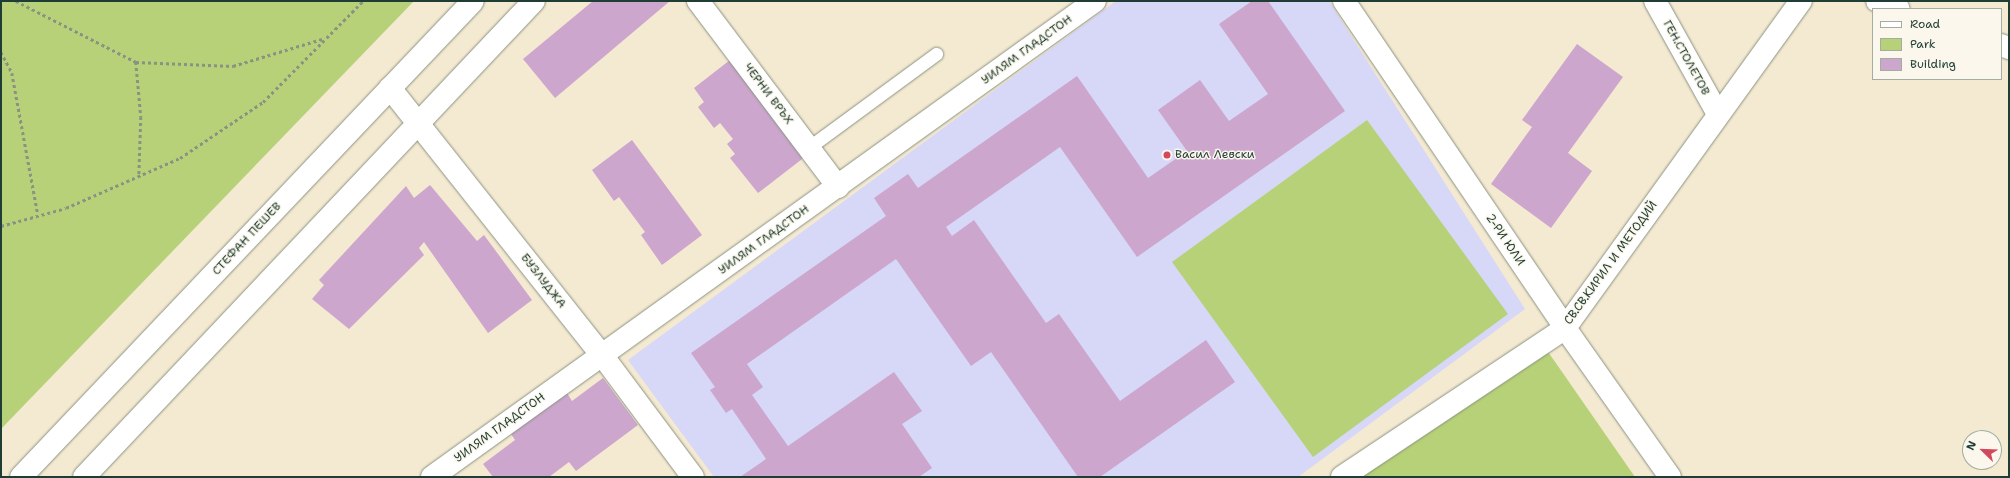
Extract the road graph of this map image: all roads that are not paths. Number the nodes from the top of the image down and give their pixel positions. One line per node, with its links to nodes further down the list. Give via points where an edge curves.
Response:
1 (473, 1): 11 (street, СТЕФАН ПЕШЕВ)
2 (534, 1): 13 (street)
3 (698, 1): 14 (street, ЧЕРНИ ВРЪХ)
4 (1095, 1): 15 (street, УИЛЯМ ГЛАДСТОН)
5 (1344, 1): 16 (street, 2-РИ ЮЛИ)
6 (1654, 1): 12 (street, ГЕН.СТОЛЕТОВ)
7 (1801, 1): 12 (street, СВ.СВ.КИРИЛ И МЕТОДИЙ)
8 (1877, 1): 9 (street)
9 (1896, 8)
10 (936, 54): 14 (lane)
11 (390, 88): 13 (street, БУЗЛУДЖА); 18 (street, СТЕФАН ПЕШЕВ)
12 (1718, 114): 16 (street, СВ.СВ.КИРИЛ И МЕТОДИЙ)
13 (418, 124): 17 (street, БУЗЛУДЖА); 19 (street)
14 (808, 148): 15 (street, ЧЕРНИ ВРЪХ)
15 (838, 187): 17 (street, УИЛЯМ ГЛАДСТОН)
16 (1564, 328): 22 (street, СВ.СВ.КИРИЛ И МЕТОДИЙ); 23 (street, 2-РИ ЮЛИ)
17 (602, 356): 20 (street, УИЛЯМ ГЛАДСТОН); 21 (street, БУЗЛУДЖА)
18 (21, 477)
19 (84, 477)
20 (432, 477)
21 (693, 477)
22 (1342, 477)
23 (1670, 477)

